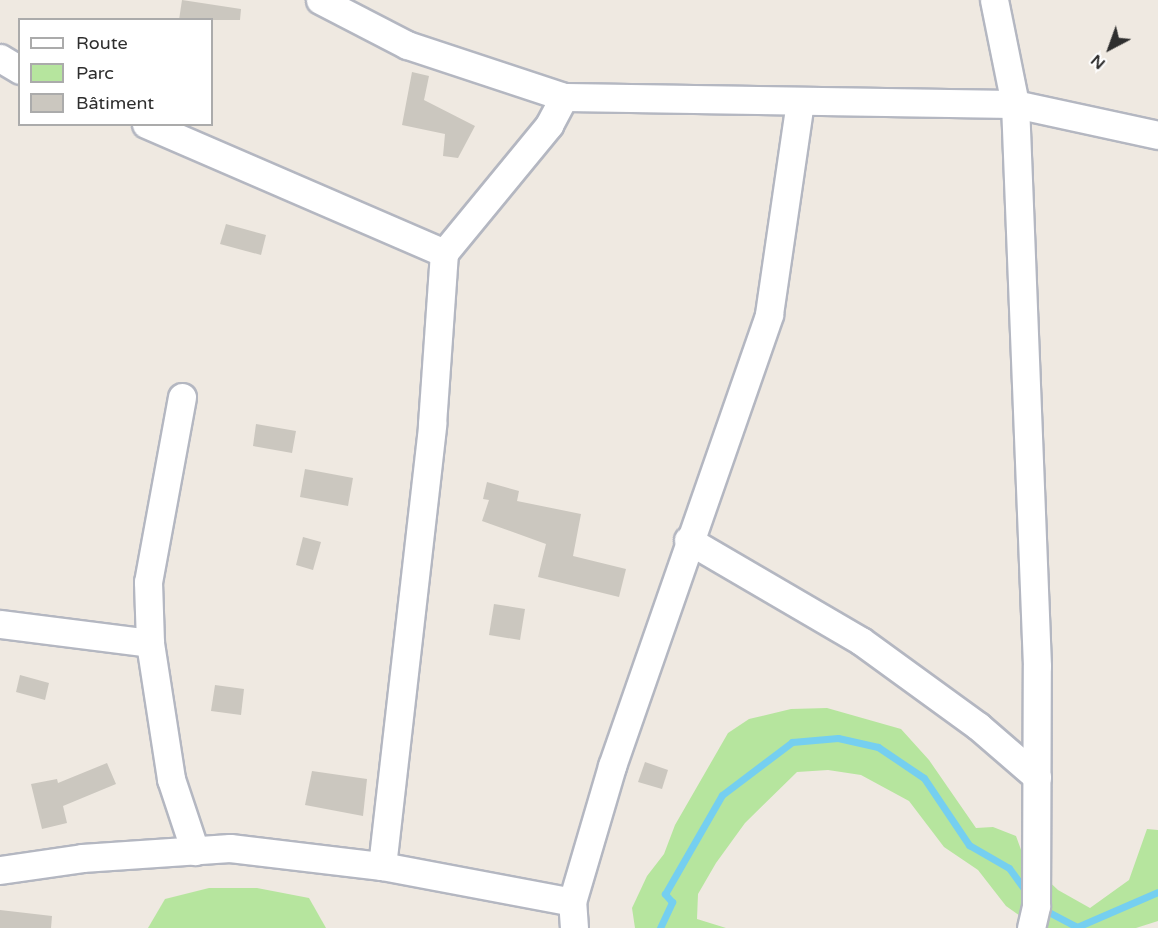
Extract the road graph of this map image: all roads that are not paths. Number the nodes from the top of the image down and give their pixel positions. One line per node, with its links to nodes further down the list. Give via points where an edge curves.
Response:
1 (320, 0): 5 (street, via 406,45)
2 (994, 0): 7 (street)
3 (0, 58): 4 (street)
4 (18, 69)
5 (564, 97): 6 (street); 10 (street, via 549,125)
6 (800, 102): 7 (street); 12 (street, via 769,314)
7 (1015, 104): 9 (street); 15 (street, via 1037,666)
8 (151, 126): 10 (street)
9 (1158, 135)
10 (444, 254): 17 (street, via 432,424)
11 (182, 397): 14 (street, via 148,582)
12 (688, 540): 15 (street, via 861,641 978,726); 19 (street, via 612,766)
13 (0, 624): 14 (street)
14 (150, 644): 16 (street, via 171,779)
15 (1037, 777): 20 (street, via 1036,906)
16 (195, 851): 17 (street, via 230,848); 18 (street, via 82,858)
17 (382, 866): 19 (street)
18 (0, 870)
19 (573, 915)
20 (1031, 928)

